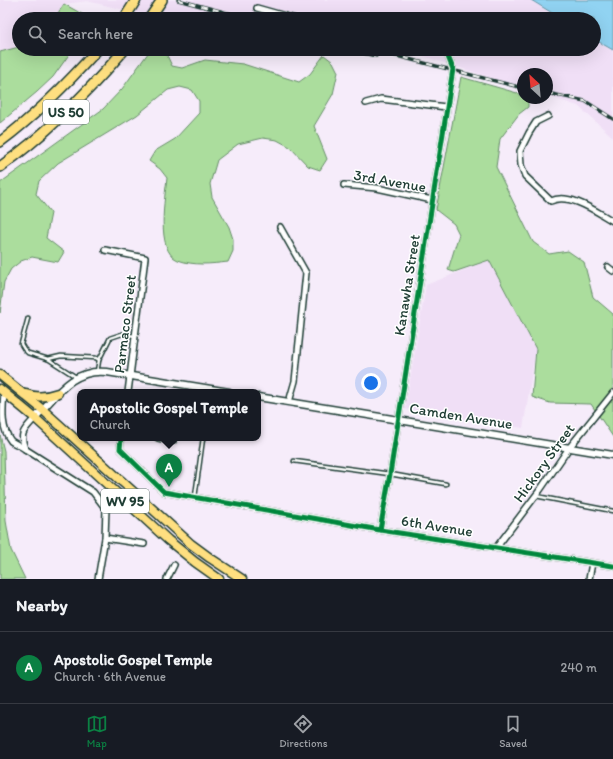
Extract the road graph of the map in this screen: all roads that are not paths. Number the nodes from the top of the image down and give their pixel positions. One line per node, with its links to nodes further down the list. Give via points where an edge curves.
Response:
1 (136, 0): 4 (highway)
2 (162, 0): 5 (highway)
3 (257, 8): 6 (street)
4 (128, 12)
5 (154, 12)
6 (271, 12)
7 (92, 56): 13 (highway, US 50, via 73,78)
8 (119, 56): 14 (highway, US 50, via 82,97)
9 (448, 56): 11 (street, Kanawha Street, via 453,69)
10 (366, 103): 11 (street, via 381,99)
11 (446, 107): 16 (street, Kanawha Street)
12 (548, 116): 17 (street, via 536,122 520,152 525,176 550,201 559,199 576,202)
13 (0, 142)
14 (0, 167)
15 (344, 185): 16 (street, 3rd Avenue, via 377,188)
16 (432, 200): 40 (street, Kanawha Street)
17 (613, 221)
18 (280, 227): 37 (street, via 306,273 295,381)
19 (105, 250): 23 (street, Parmaco Street, via 145,258)
20 (608, 267): 21 (street)
21 (613, 271)
22 (28, 318): 24 (lane, via 21,344 28,353)
23 (135, 336): 25 (lane, via 122,334 110,338); 28 (street, Parmaco Street)
24 (48, 359): 25 (lane, via 61,356); 29 (lane)
25 (98, 360): 26 (lane)
26 (97, 372): 28 (street); 29 (street)
27 (0, 375): 35 (main road, WV 95)
28 (131, 376): 30 (street, Parmaco Street); 31 (street)
29 (76, 377): 33 (street)
30 (129, 389)
31 (202, 389)
32 (2, 390): 39 (main road, WV 95); 45 (street, via 4,427 12,442)
33 (58, 393): 35 (main road, via 45,397); 38 (street)
34 (613, 393): 46 (street, Hickory Street)
35 (24, 394): 38 (main road, WV 95)
36 (261, 397): 37 (street, Camden Avenue)
37 (289, 402): 40 (street, Camden Avenue)
38 (43, 410): 39 (street); 42 (main road, WV 95)
39 (35, 418): 45 (street, via 21,436); 63 (main road, WV 95, via 168,540)
40 (398, 420): 46 (street, Camden Avenue); 49 (street, Kanawha Street)
41 (77, 441): 64 (main road, WV 95, via 182,536)
42 (77, 441)
43 (121, 441): 52 (street, 6th Avenue, via 120,449 164,492)
44 (203, 441): 52 (lane)
45 (25, 448): 55 (street, via 93,492 106,509)
46 (569, 448): 47 (street, Camden Avenue); 51 (street, Hickory Street)
47 (613, 455)
48 (294, 461): 49 (lane)
49 (390, 474): 50 (lane); 54 (street, Kanawha Street)
50 (446, 484)
51 (535, 496): 53 (lane); 57 (street, Hickory Street)
52 (195, 498): 54 (street, 6th Avenue)
53 (613, 511)
54 (380, 530): 57 (street, 6th Avenue)
55 (105, 538): 56 (street); 61 (street)
56 (144, 544)
57 (496, 548): 58 (street, 6th Avenue)
58 (592, 563): 60 (street, 6th Avenue); 65 (street)
59 (174, 565): 62 (street)
60 (613, 566)
61 (98, 579)
62 (167, 579)
63 (220, 579)
64 (242, 579)
65 (589, 579)

